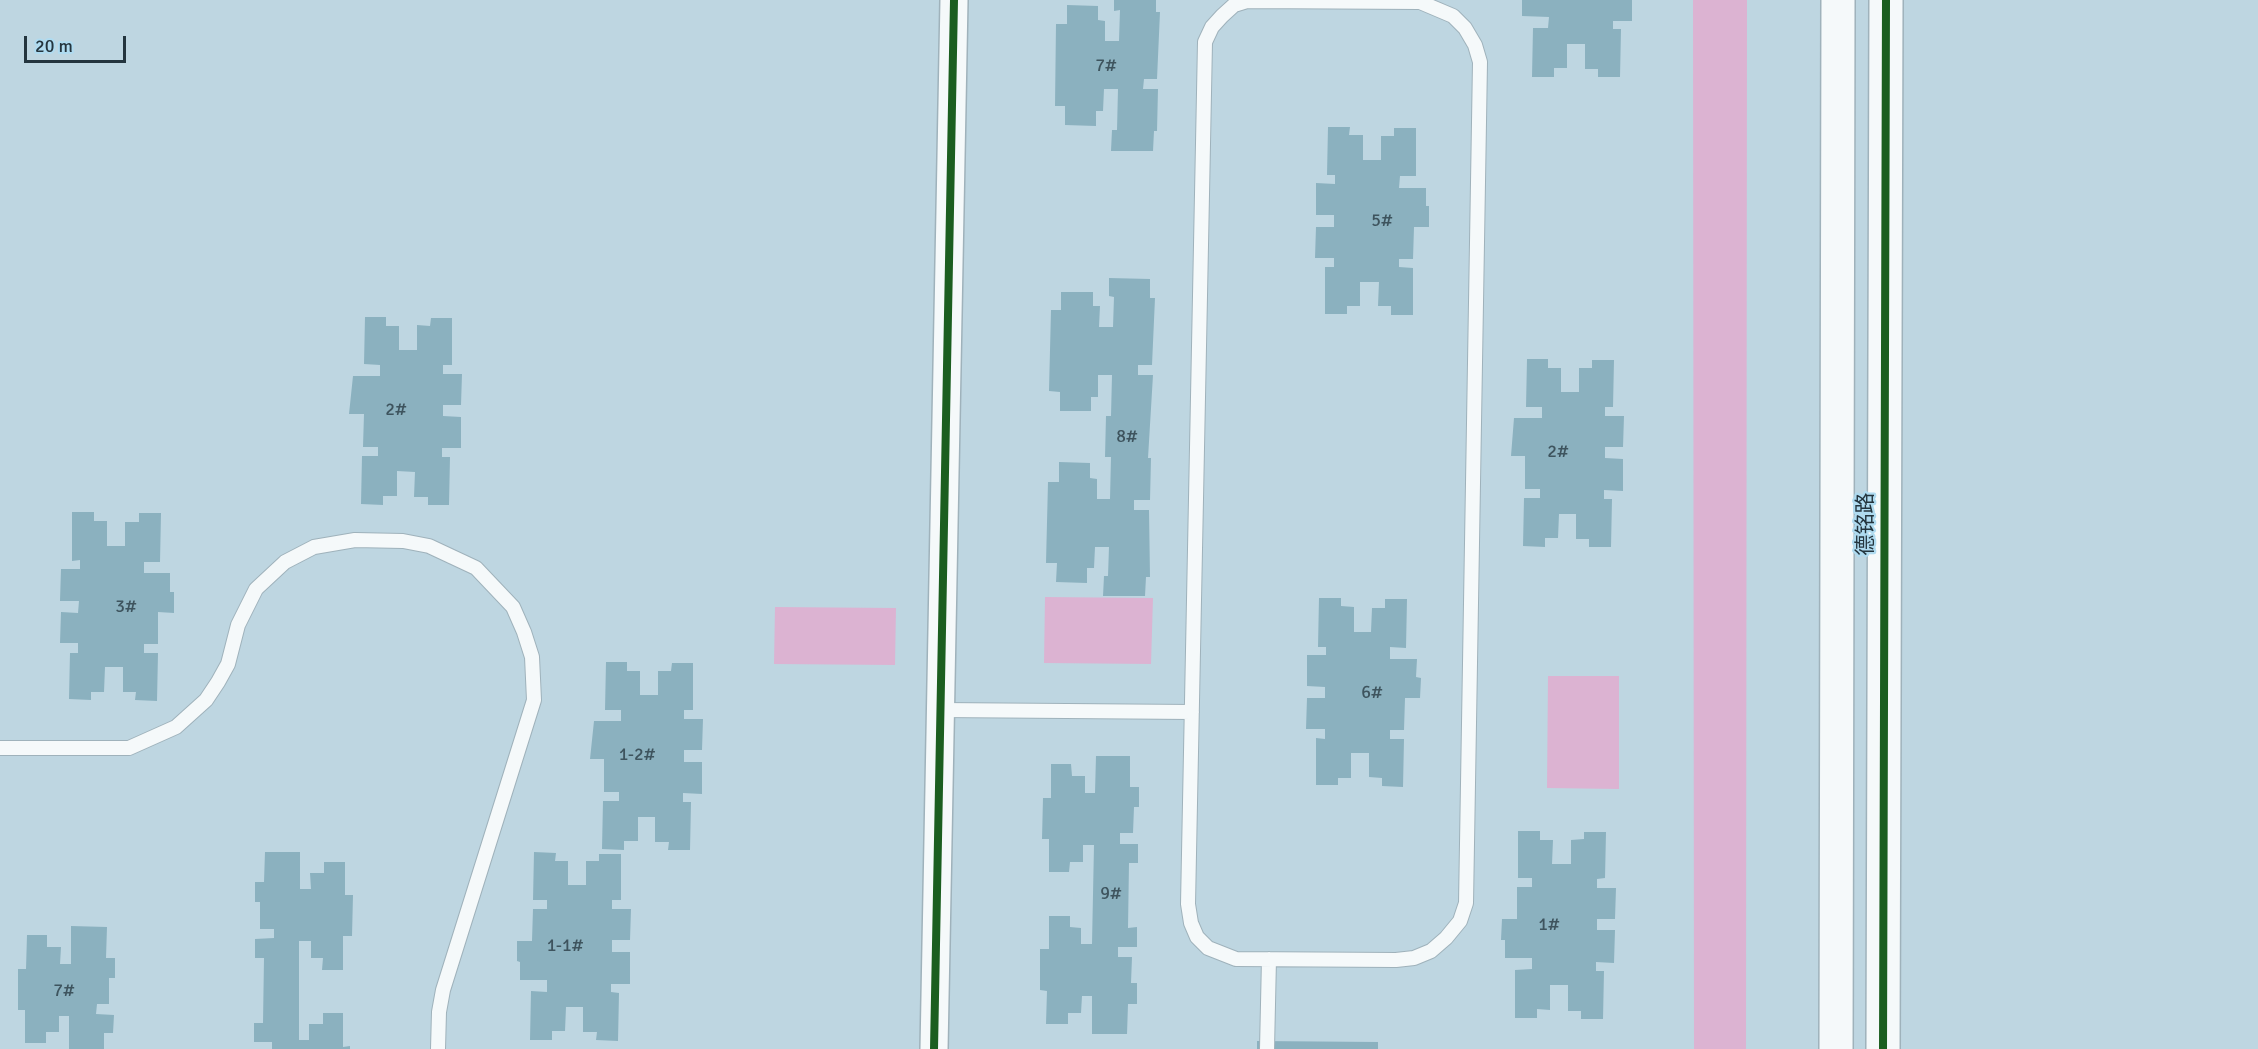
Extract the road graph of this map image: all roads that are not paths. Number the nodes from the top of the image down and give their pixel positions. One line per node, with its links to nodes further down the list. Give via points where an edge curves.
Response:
1 (954, 0): 4 (street)
2 (1838, 0): 11 (street, 德铭路)
3 (1886, 0): 12 (street, 德铭路)
4 (940, 710): 5 (lane); 9 (street)
5 (1192, 712): 7 (lane, via 1188,904 1191,923 1197,937 1220,954 1236,959); 7 (lane, via 1205,42 1222,15 1247,1 1420,2 1434,6 1464,27 1475,45 1482,81 1466,903 1460,921 1446,938 1431,951 1413,958)
6 (0, 748): 8 (lane, via 129,748 176,727 193,714 218,682 228,664 238,625 256,589 285,562 314,547 355,540 403,541 429,546 476,568 513,607 524,632 532,657 534,700 443,990)
7 (1269, 959): 10 (lane)
8 (438, 1049)
9 (934, 1049)
10 (1267, 1049)
11 (1836, 1049)
12 (1883, 1049)

